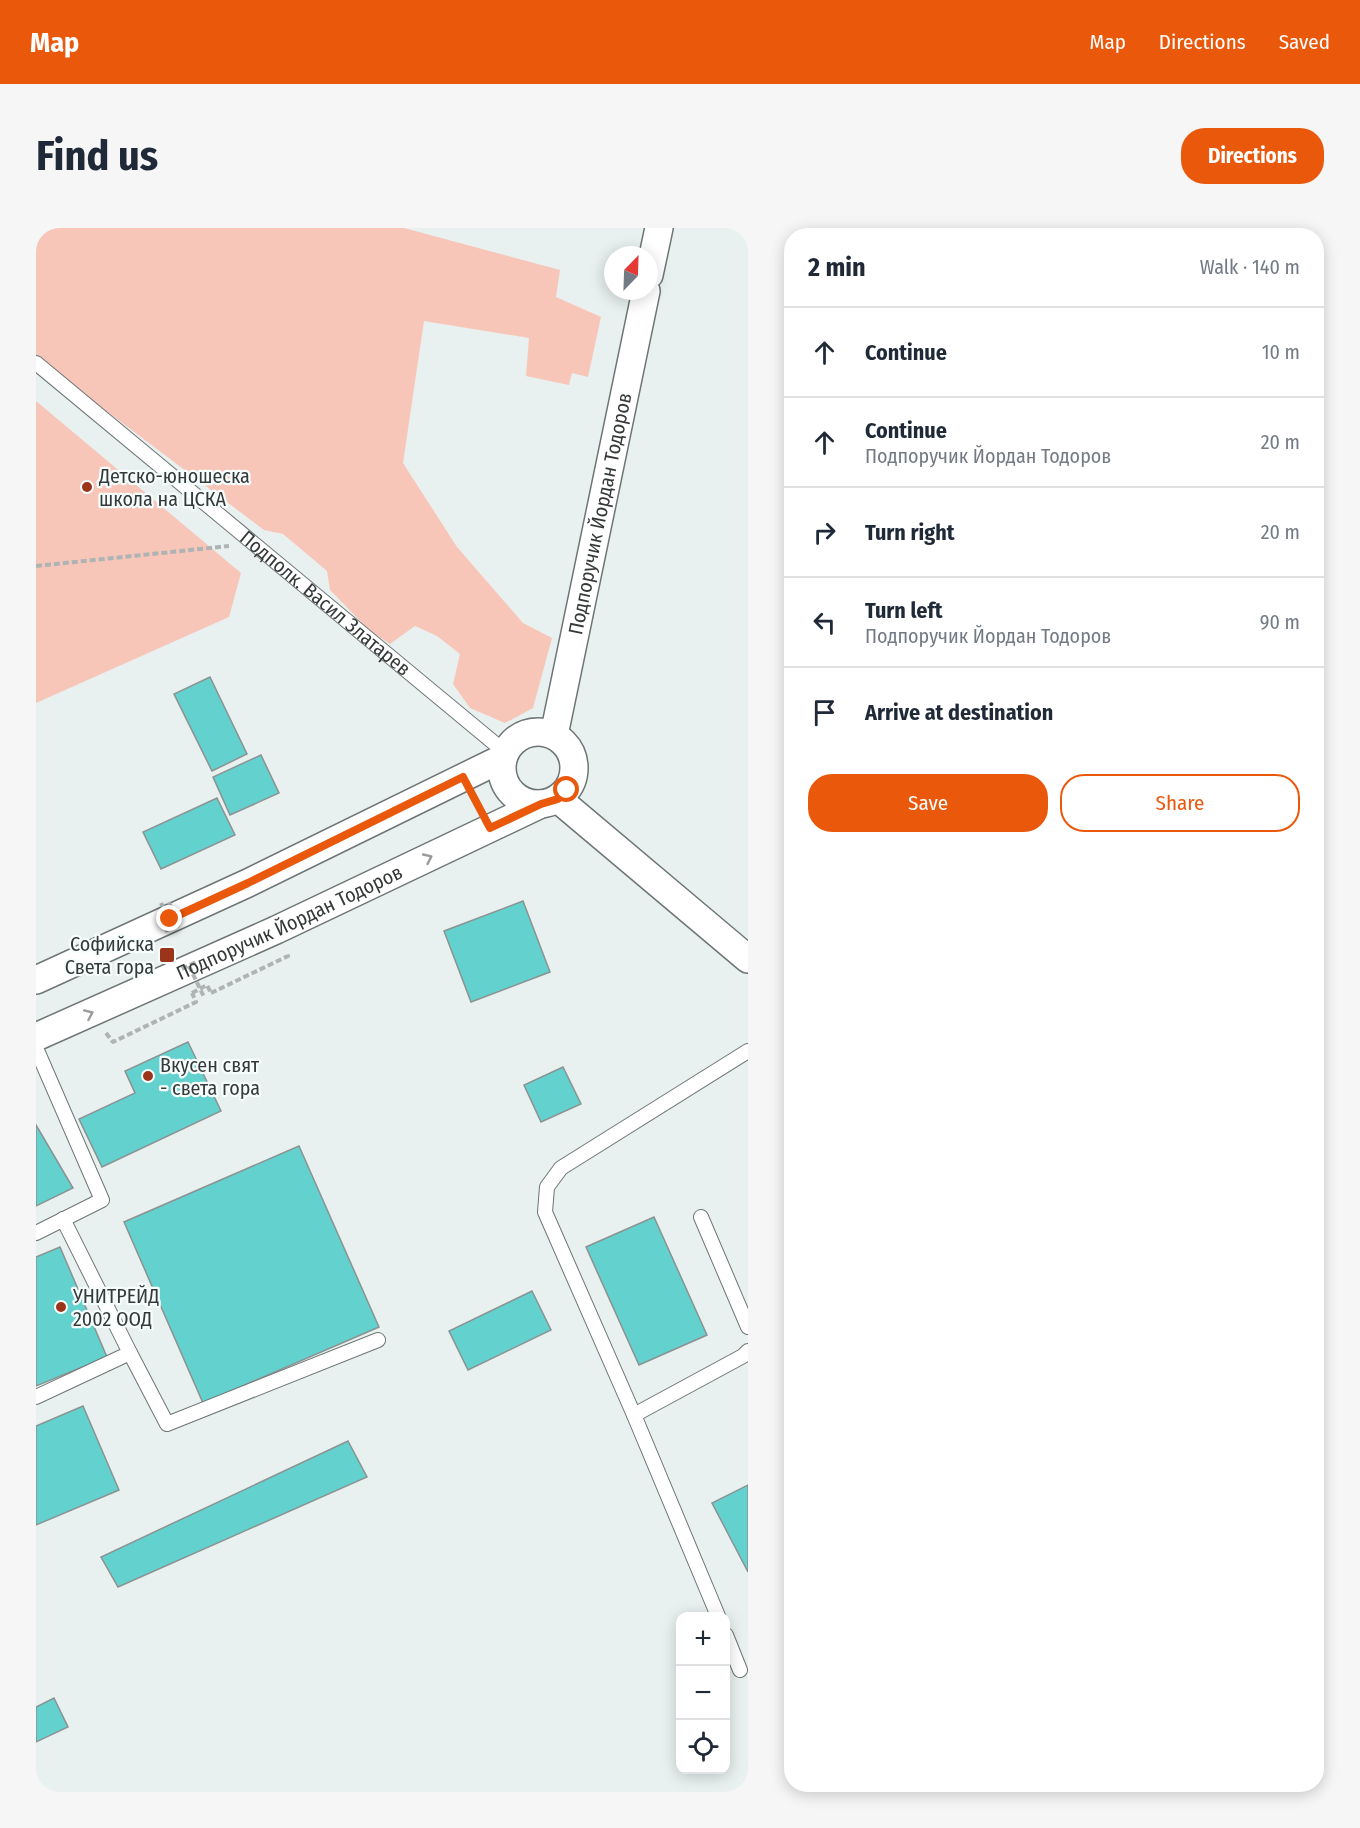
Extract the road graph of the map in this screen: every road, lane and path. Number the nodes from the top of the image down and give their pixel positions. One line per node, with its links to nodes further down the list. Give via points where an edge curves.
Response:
1 (659, 228): 2 (street)
2 (655, 246)
3 (644, 300): 7 (street, Подпоручик Йордан Тодоров)
4 (36, 363): 5 (lane, Подполк. Васил Златарев)
5 (256, 545): 6 (path); 8 (lane, Подполк. Васил Златарев)
6 (36, 566)
7 (554, 735): 8 (street, via 526,733 517,737); 9 (street, via 569,750 574,770 567,790)
8 (504, 755): 9 (street, via 501,770 509,791 529,803); 22 (street, via 248,883)
9 (549, 802): 18 (street); 25 (street, Подпоручик Йордан Тодоров, one-way to 9)
10 (168, 901): 12 (path, bridge, via 172,909)
11 (161, 903): 12 (path, bridge)
12 (165, 912): 13 (path, bridge); 15 (path, bridge)
13 (157, 916)
14 (179, 925): 15 (path, bridge)
15 (172, 928): 16 (path, bridge)
16 (165, 931)
17 (288, 956): 23 (path, bridge, via 211,993 207,985)
18 (748, 959)
19 (196, 962): 20 (path, bridge)
20 (189, 966): 21 (path, bridge); 23 (path, bridge)
21 (182, 969)
22 (36, 980)
23 (200, 989): 24 (path, bridge); 26 (path, bridge, via 192,993 196,1002)
24 (204, 997)
25 (36, 1037)
26 (113, 1042)
27 (36, 1048): 30 (lane, via 102,1200)
28 (748, 1051): 37 (lane, via 561,1168 547,1187 545,1212)
29 (701, 1217): 32 (lane)
30 (63, 1219): 31 (lane); 35 (lane)
31 (36, 1233)
32 (748, 1327)
33 (378, 1340): 35 (lane, via 167,1424)
34 (748, 1351): 37 (lane)
35 (130, 1353): 36 (lane)
36 (36, 1397)
37 (634, 1415): 38 (lane)
38 (716, 1612)
39 (730, 1645): 40 (lane)
40 (740, 1670)

